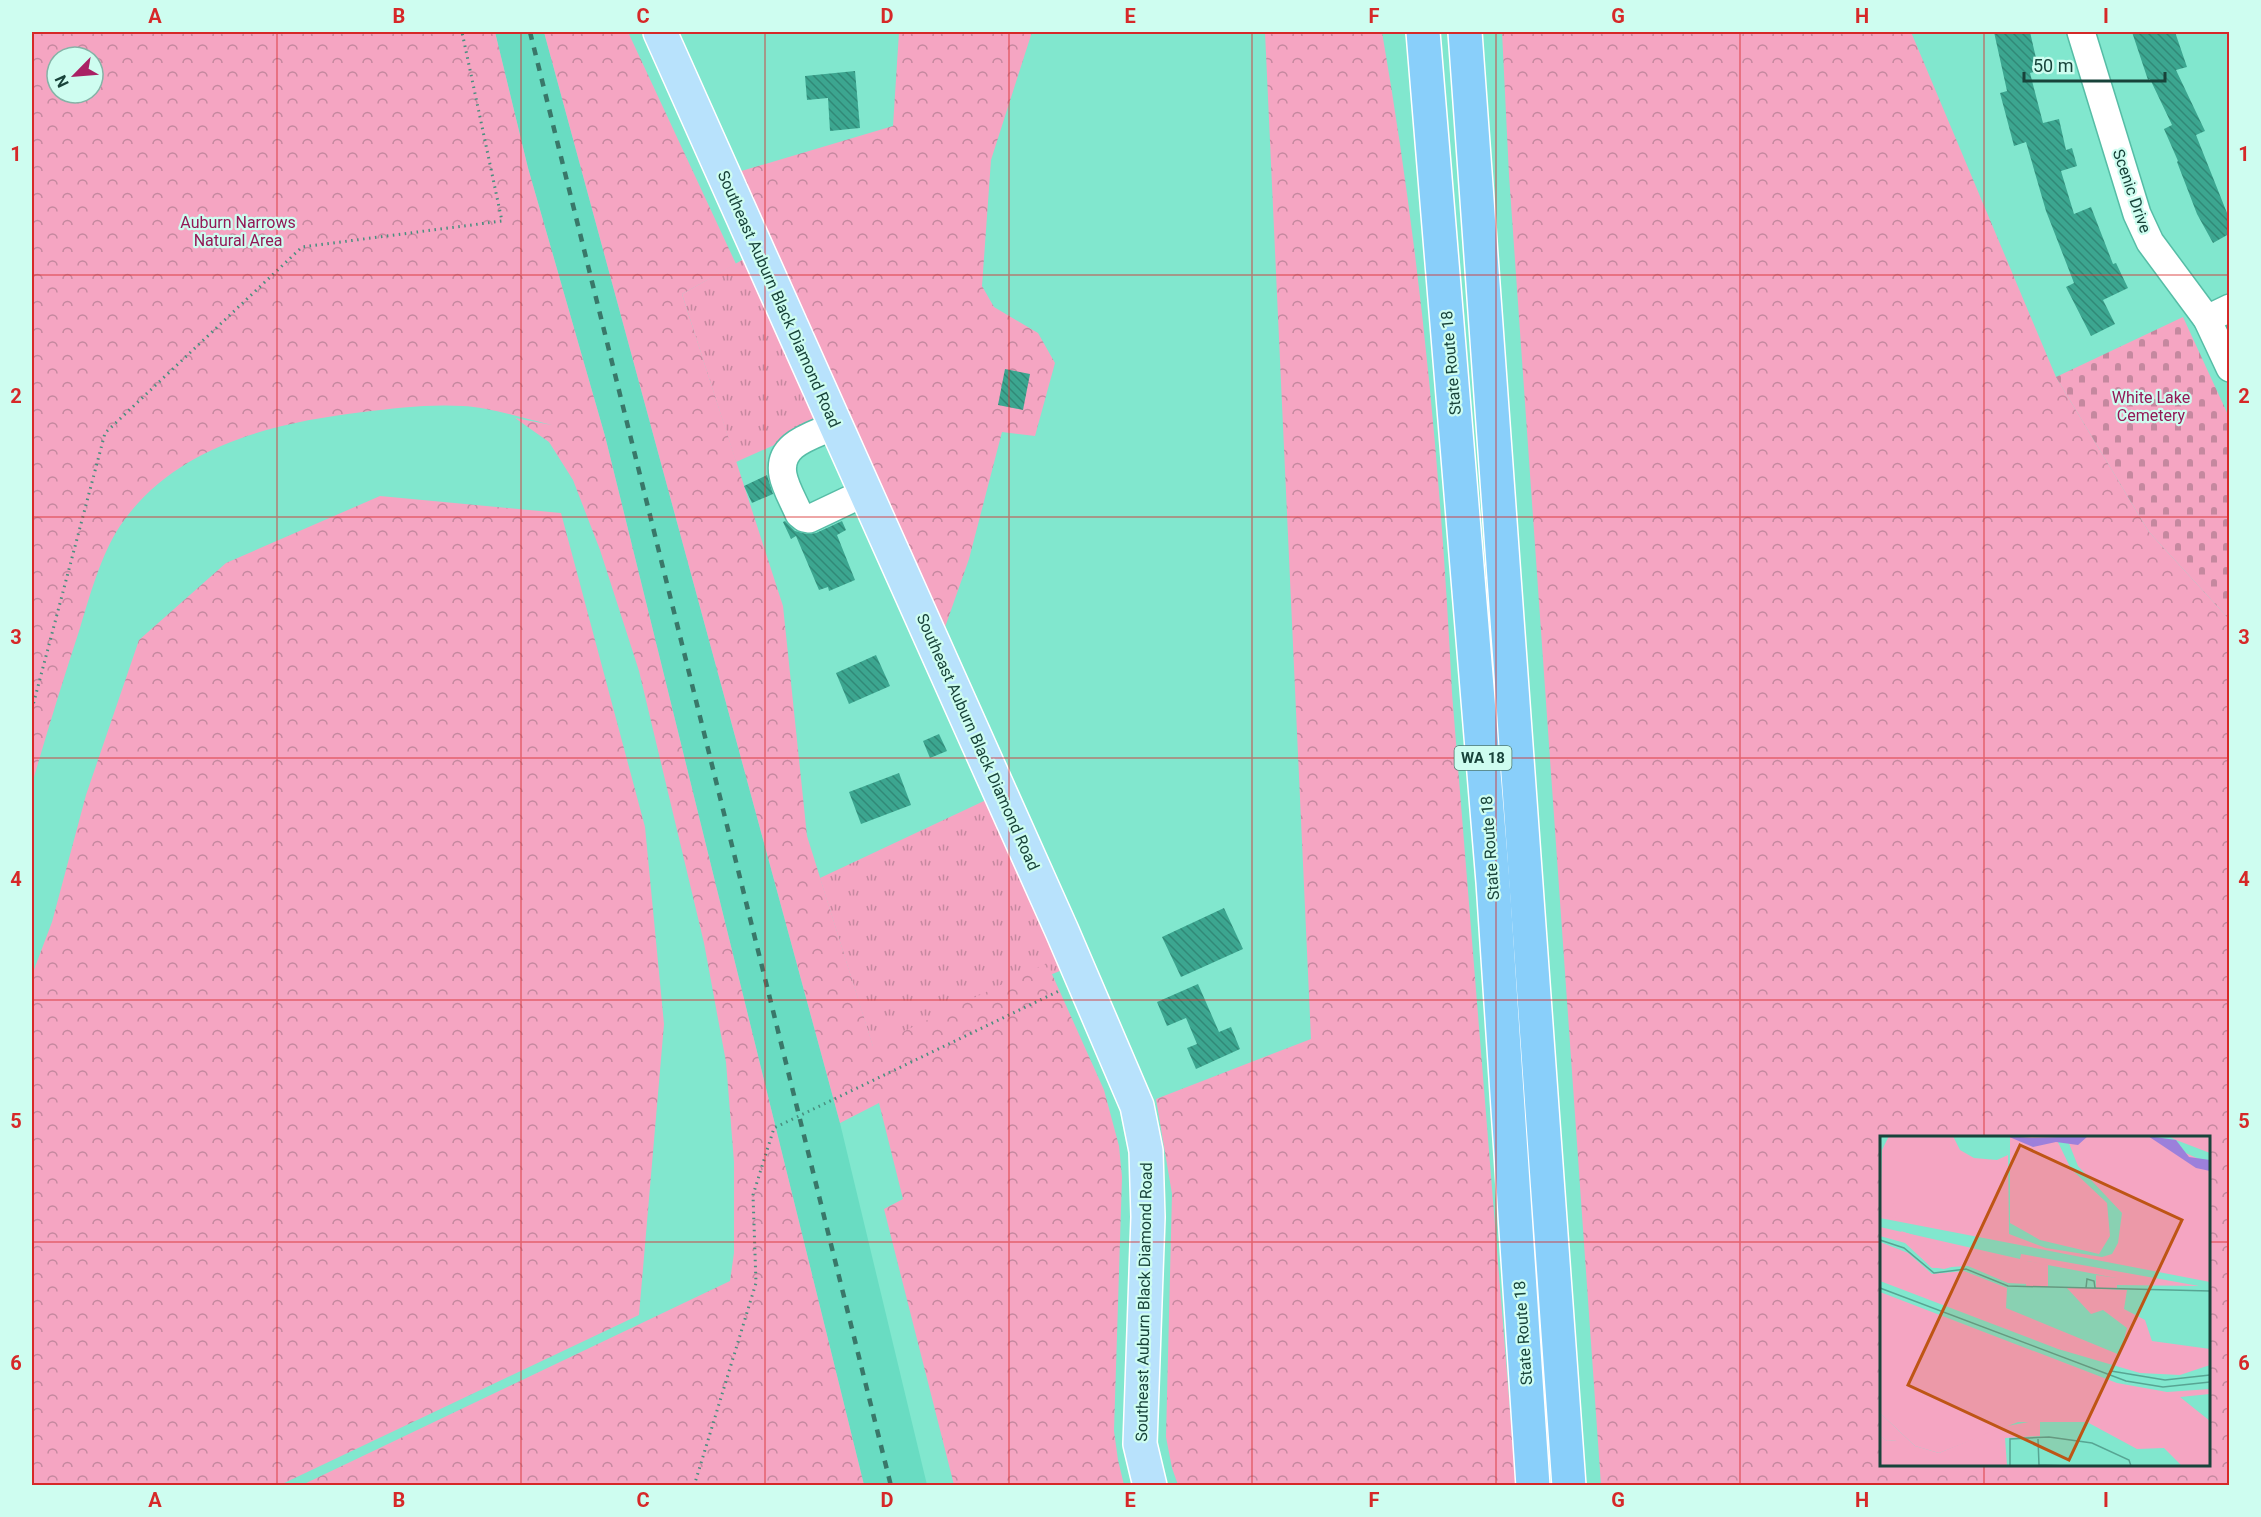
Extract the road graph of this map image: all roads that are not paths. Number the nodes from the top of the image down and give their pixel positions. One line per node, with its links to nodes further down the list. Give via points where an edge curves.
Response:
1 (660, 32): 9 (main road, Southeast Auburn Black Diamond Road)
2 (1409, 32): 6 (highway)
3 (1423, 32): 6 (highway, State Route 18 / WA 18)
4 (1465, 32): 13 (highway, State Route 18 / WA 18)
5 (2081, 32): 7 (street, Scenic Drive, via 2137,214 2150,242)
6 (1431, 120): 12 (highway, State Route 18 / WA 18, via 1493,882)
7 (2218, 313): 8 (street, Scenic Drive)
8 (2229, 368)
9 (836, 425): 10 (main road, Southeast Auburn Black Diamond Road); 10 (street, via 792,446 783,456 783,475 799,514 810,519)
10 (866, 492): 11 (main road, Southeast Auburn Black Diamond Road, via 1137,1106 1146,1151 1148,1217 1140,1444)
11 (1150, 1485)
12 (1533, 1485)
13 (1569, 1485)

